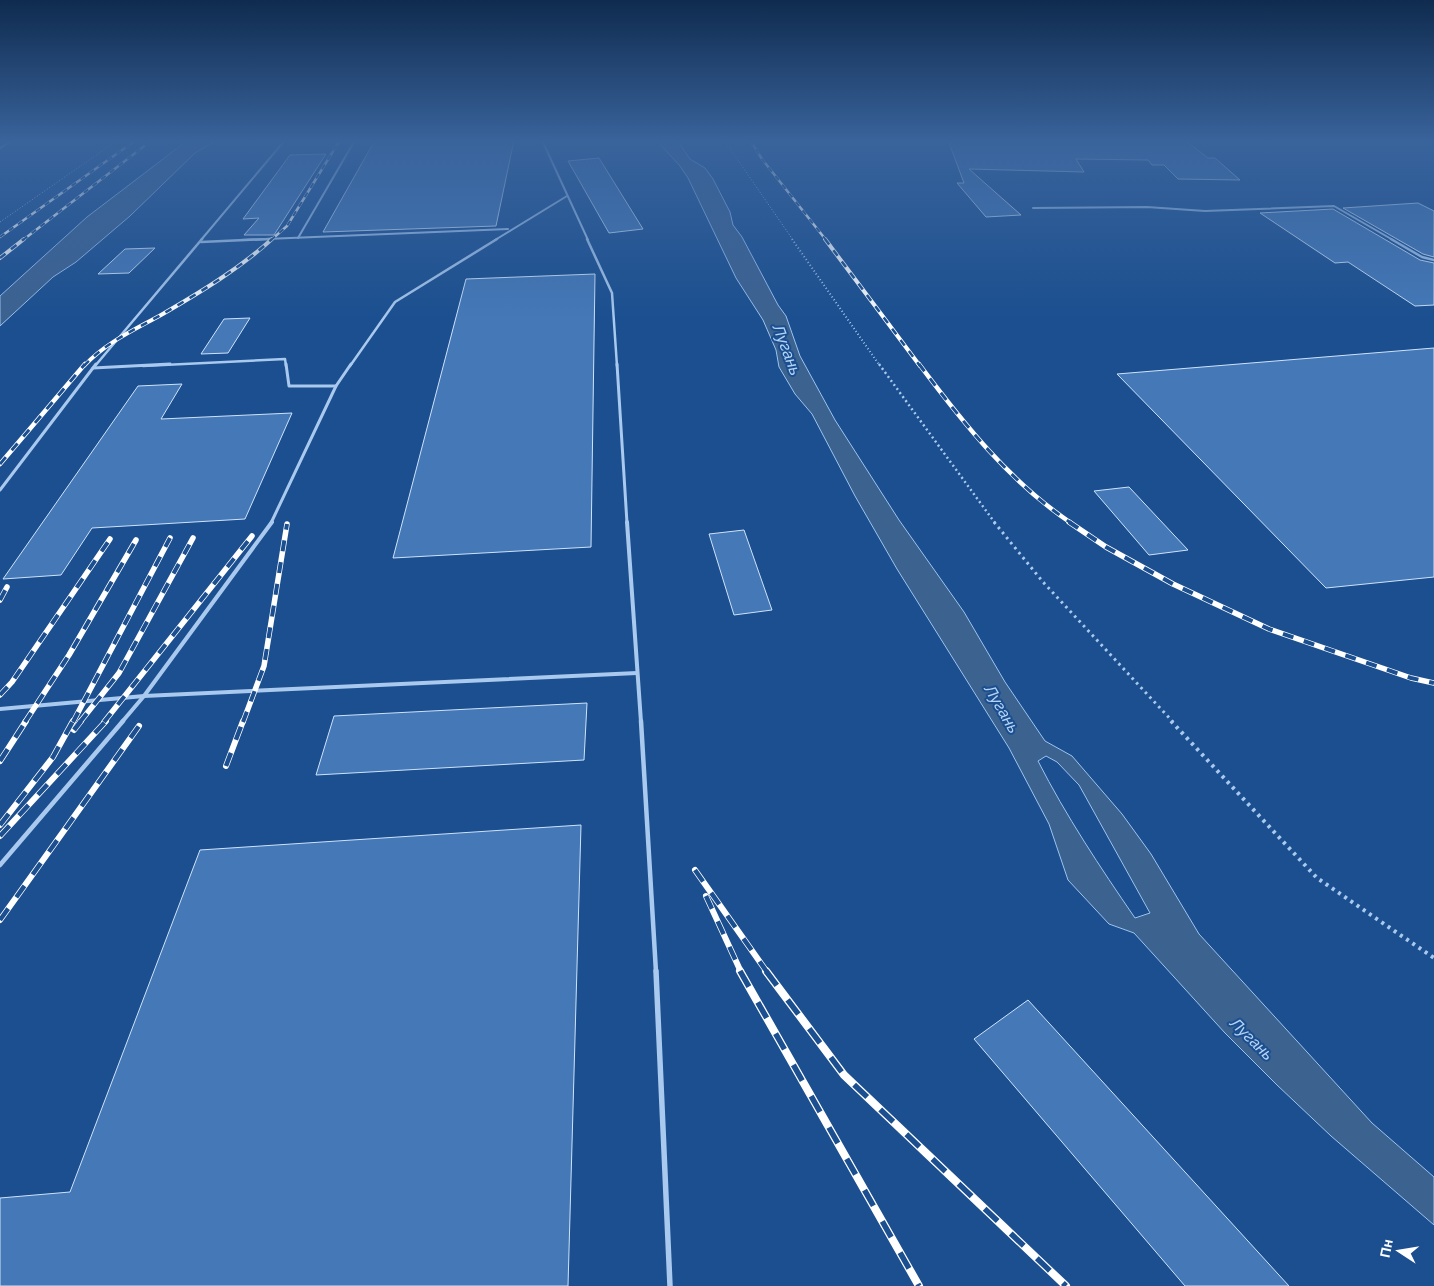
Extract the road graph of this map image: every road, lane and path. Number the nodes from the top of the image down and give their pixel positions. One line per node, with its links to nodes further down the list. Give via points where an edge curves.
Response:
1 (32, 200): 8 (path)
2 (236, 200): 11 (lane)
3 (320, 200): 10 (lane)
4 (560, 200): 9 (lane)
5 (569, 200): 16 (lane, via 612,293)
6 (765, 200): 20 (path, via 907,405 1043,582 1317,878)
7 (1033, 208): 12 (lane, via 1147,207 1206,211 1334,206 1422,257)
8 (0, 222)
9 (510, 229): 10 (lane); 14 (lane, via 395,302)
10 (298, 238): 11 (lane)
11 (201, 242): 13 (lane)
12 (1434, 260)
13 (93, 368): 14 (lane, via 285,359 289,386); 15 (lane)
14 (336, 386): 17 (lane, via 270,526)
15 (0, 490)
16 (637, 673): 17 (lane); 21 (lane, via 655,938)
17 (144, 696): 18 (lane); 19 (lane)
18 (0, 708)
19 (0, 865)
20 (1434, 958)
21 (670, 1286)

